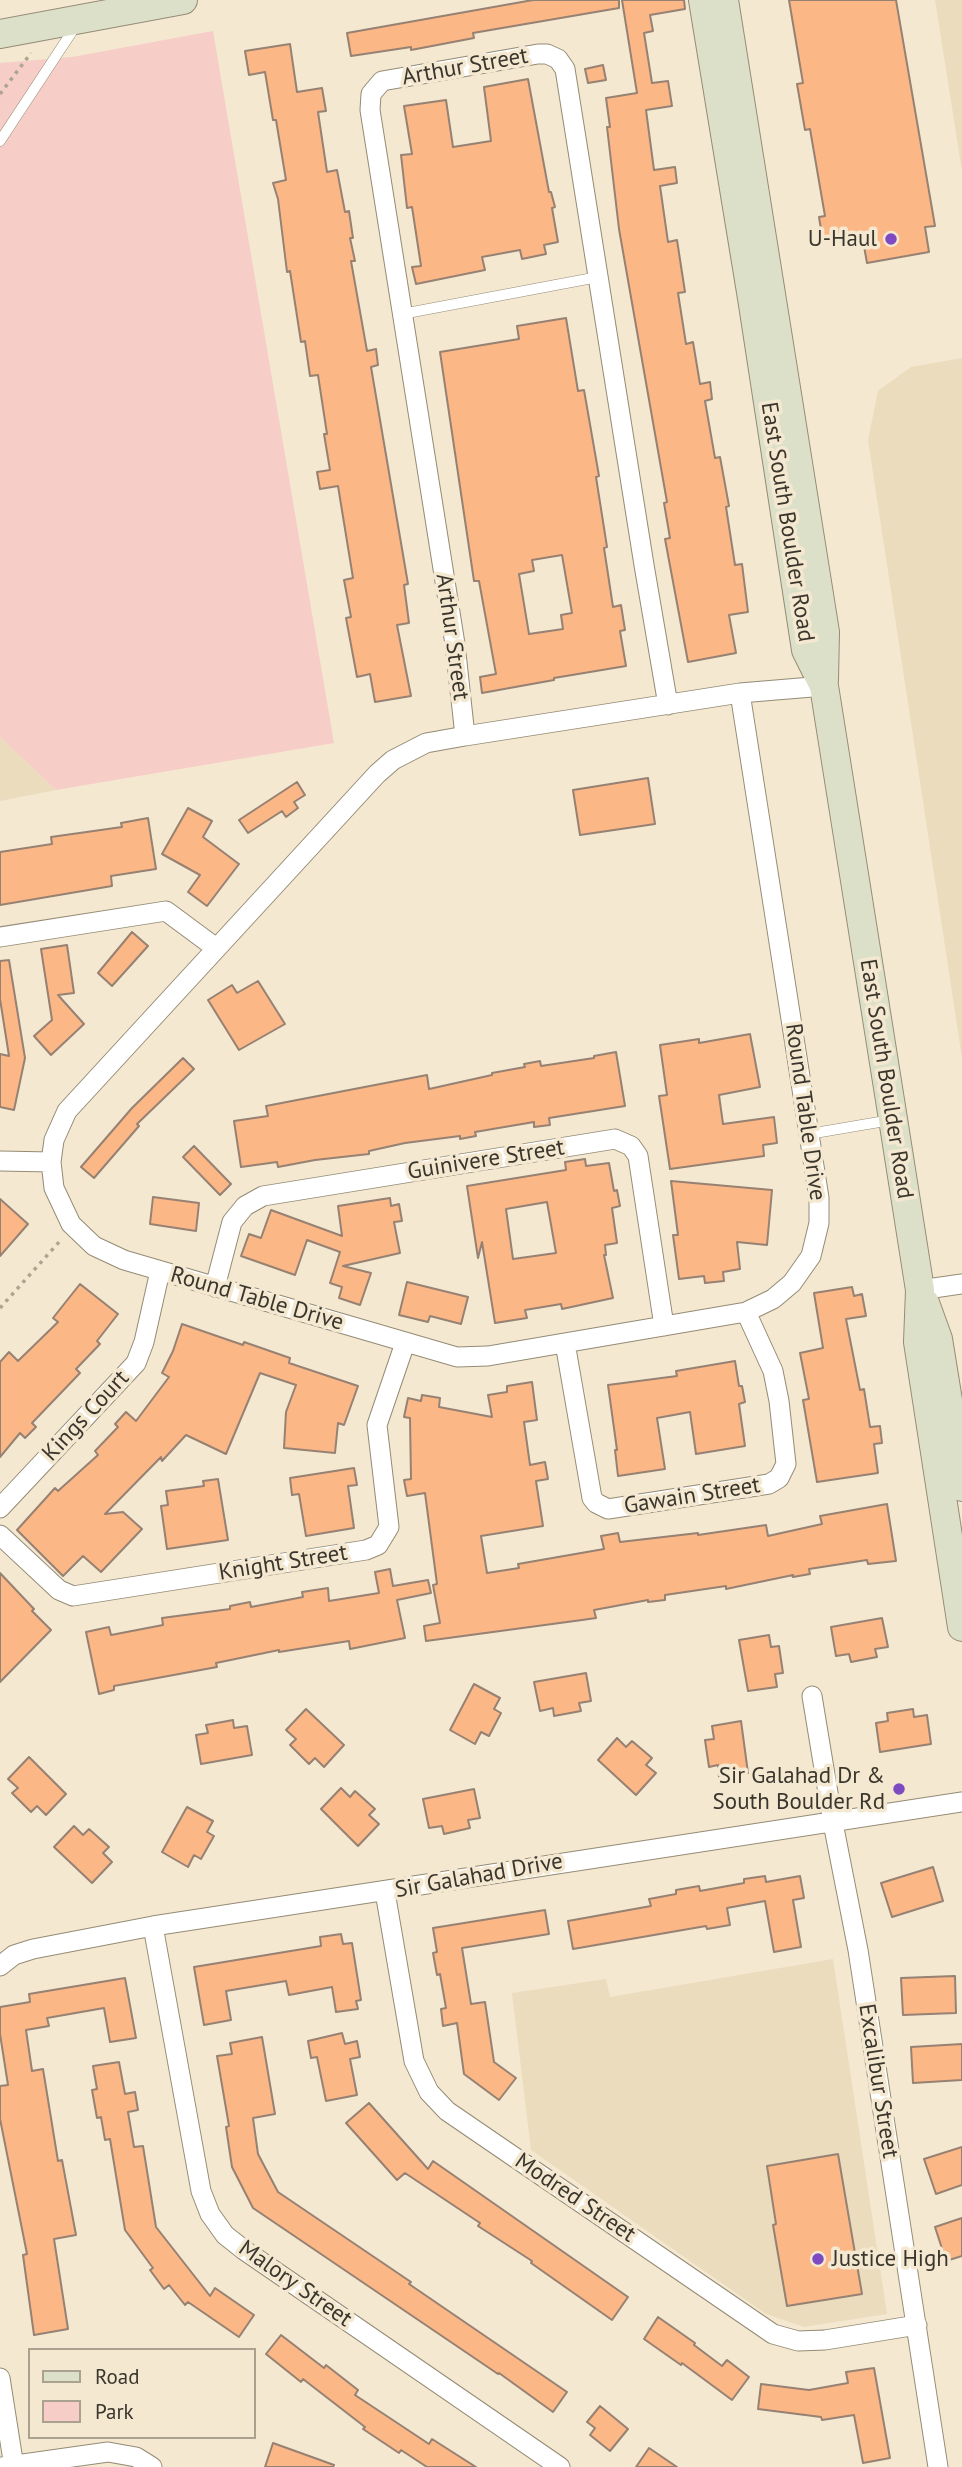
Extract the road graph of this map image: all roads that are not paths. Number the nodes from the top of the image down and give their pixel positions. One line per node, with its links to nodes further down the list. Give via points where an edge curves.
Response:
1 (183, 0): 5 (main road)
2 (703, 0): 11 (main road, East South Boulder Road, via 806,650)
3 (724, 0): 9 (main road)
4 (741, 0): 9 (main road, via 775,210)
5 (81, 18): 6 (main road); 7 (lane)
6 (0, 34)
7 (0, 141)
8 (598, 277): 10 (lane); 10 (street, Arthur Street, via 565,69 558,60 538,54 382,81 371,94 370,110); 13 (street, Arthur Street)
9 (772, 298): 11 (main road, via 825,632)
10 (402, 314): 14 (street, Arthur Street, via 455,644)
11 (824, 686): 12 (street, Round Table Drive); 17 (main road, East South Boulder Road)
12 (740, 693): 13 (street, Round Table Drive); 18 (street, Round Table Drive)
13 (668, 705): 14 (street, Round Table Drive)
14 (465, 736): 16 (street, Round Table Drive, via 426,743 393,760)
15 (0, 937): 16 (street, via 166,911)
16 (216, 948): 20 (street, Round Table Drive, via 67,1111 54,1140)
17 (893, 1119): 18 (lane); 24 (main road, East South Boulder Road)
18 (809, 1134): 25 (street, Round Table Drive, via 819,1198 811,1256 792,1283)
19 (0, 1161): 20 (street)
20 (51, 1162): 21 (street, Round Table Drive, via 54,1188 71,1224 94,1246)
21 (160, 1271): 23 (street, Round Table Drive); 30 (street, Kings Court, via 135,1363)
22 (962, 1284): 24 (street)
23 (215, 1287): 26 (street, Guinivere Street, via 232,1222 245,1206 264,1196 615,1139 631,1146 638,1156); 27 (street, Round Table Drive)
24 (920, 1290): 29 (main road, East South Boulder Road, via 938,1339); 32 (main road, East South Boulder Road, via 918,1342)
25 (746, 1312): 26 (street, Round Table Drive); 28 (street, Gawain Street, via 773,1371 779,1401 786,1464 779,1478 769,1484 608,1509 596,1503)
26 (664, 1326): 28 (street, Round Table Drive)
27 (405, 1343): 28 (street, Round Table Drive, via 457,1357); 31 (street, Knight Street, via 377,1425 389,1527 378,1545 74,1596 59,1590)
28 (565, 1343)
29 (962, 1487)
30 (0, 1508)
31 (0, 1535)
32 (962, 1627)
33 (812, 1696): 35 (street, Excalibur Street)
34 (962, 1802): 35 (street, Sir Galahad Drive)
35 (833, 1823): 36 (street, Sir Galahad Drive); 39 (street, Excalibur Street, via 858,1950)
36 (385, 1892): 37 (street, Sir Galahad Drive); 39 (street, Modred Street, via 414,2062 429,2092 447,2111 772,2334 798,2341 825,2340)
37 (153, 1926): 38 (street, Sir Galahad Drive, via 33,1949); 43 (street, Malory Street, via 201,2191 225,2235)
38 (0, 1966)
39 (917, 2325): 44 (street, Excalibur Street)
40 (0, 2378): 41 (street)
41 (10, 2466): 42 (street, via 108,2452)
42 (152, 2467)
43 (560, 2467)
44 (937, 2467)

